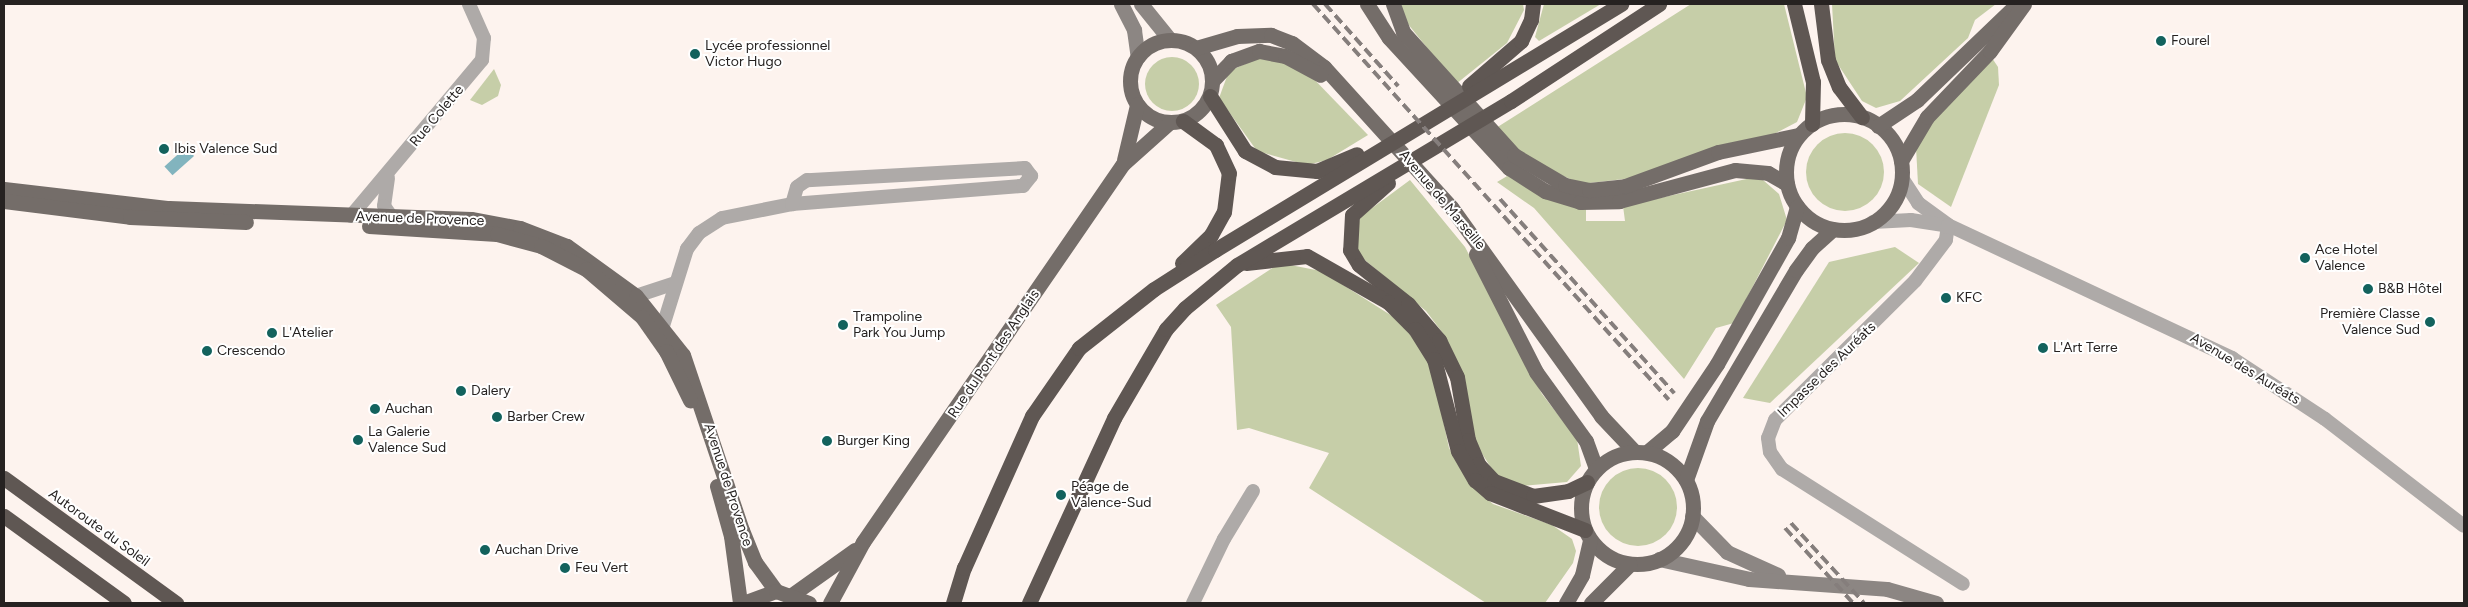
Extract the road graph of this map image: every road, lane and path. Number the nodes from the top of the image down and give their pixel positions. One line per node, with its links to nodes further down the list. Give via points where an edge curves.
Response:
1 (469, 4): 30 (street, Rue Colette, via 484,38 482,60)
2 (1120, 4): 17 (main road, via 1134,30)
3 (1141, 4): 14 (main road)
4 (1367, 4): 32 (main road, via 1389,38 1508,168 1545,191 1580,202 1619,201 1735,170 1768,173)
5 (1393, 4): 26 (main road, via 1403,32 1514,155 1565,186 1616,188 1718,152)
6 (1532, 4): 18 (highway, via 1531,20 1520,41)
7 (1621, 4): 18 (highway)
8 (1659, 4): 16 (highway)
9 (1671, 4): 16 (highway)
10 (1794, 4): 24 (highway, via 1813,82)
11 (1821, 4): 22 (highway, via 1828,60 1839,87)
12 (2017, 4): 25 (main road, via 1916,100)
13 (2024, 4): 28 (main road, via 1990,51 1927,117)
14 (1170, 40): 15 (main road); 17 (main road, via 1146,48)
15 (1196, 48): 19 (main road, via 1208,62); 48 (main road, Avenue de Marseille, via 1237,36 1271,35 1292,43 1324,67 1451,207 1601,416)
16 (1586, 52): 33 (highway)
17 (1138, 57): 21 (main road, via 1130,76)
18 (1488, 77): 27 (highway, via 1407,133)
19 (1212, 80): 20 (main road); 49 (main road, Avenue de Marseille, via 1238,57 1267,52 1306,65 1337,90 1469,242 1536,372 1586,441)
20 (1210, 96): 23 (main road, via 1199,111); 27 (highway, via 1245,151 1261,162 1290,171 1317,171)
21 (1137, 105): 23 (main road, via 1152,117); 29 (main road, Rue du Pont des Anglais)
22 (1862, 117): 24 (main road, via 1837,115); 25 (main road)
23 (1177, 122): 29 (main road, Rue du Pont des Anglais); 45 (highway, via 1204,134 1223,157 1228,192 1211,235)
24 (1812, 124): 26 (main road)
25 (1878, 126): 28 (main road, via 1889,135)
26 (1799, 135): 32 (main road, via 1786,167)
27 (1352, 161): 45 (highway)
28 (1901, 161): 31 (main road)
29 (1122, 164): 58 (main road, Rue du Pont des Anglais)
30 (390, 173): 38 (street, Rue Colette); 39 (street, via 384,202)
31 (1902, 178): 40 (main road, via 1892,204); 41 (street, Avenue des Auréats, via 1918,202)
32 (1787, 184): 37 (main road)
33 (1372, 189): 43 (highway); 52 (highway, via 1352,215 1350,250 1359,265 1415,310 1440,340 1457,377 1468,440 1478,464 1494,481 1533,496 1568,491)
34 (4, 190): 38 (main road, Avenue de Provence, via 170,208)
35 (4, 201): 67 (main road, Avenue de Provence, via 130,216 473,230 541,246 586,269 642,317 680,376 731,536)
36 (792, 204): 36 (street, via 797,187 808,180 1025,168 1031,176 1024,186); 44 (street, via 737,214 708,226 687,249)
37 (1796, 206): 42 (main road, via 1806,217); 48 (main road, via 1788,238 1717,364 1672,431)
38 (352, 216): 39 (main road, Avenue de Provence)
39 (391, 216): 46 (main road, Avenue de Provence, via 471,219 536,233 592,261)
40 (1873, 222): 41 (street, Avenue des Auréats, via 1911,220); 42 (main road)
41 (1948, 225): 56 (street, Avenue des Auréats, via 2204,342 2325,419); 62 (street, Impasse des Auréats, via 1946,240 1915,281 1775,420 1768,438 1770,452 1782,469)
42 (1833, 229): 51 (main road, via 1812,248 1796,270 1707,422)
43 (1237, 265): 57 (highway, via 1307,256 1388,302 1415,329 1434,359 1458,451 1475,480 1490,493); 71 (highway, via 1185,308 1166,329 1118,410)
44 (675, 283): 46 (street); 47 (street)
45 (1154, 289): 70 (highway, via 1079,348 1055,377 1032,416 964,568)
46 (636, 296): 47 (main road, Avenue de Provence)
47 (663, 326): 63 (main road, Avenue de Provence, via 692,376 749,549)
48 (1641, 452): 49 (main road, via 1607,460); 51 (main road, via 1663,458)
49 (1596, 469): 52 (main road)
50 (4, 478): 66 (highway, Autoroute du Soleil)
51 (1686, 480): 55 (main road)
52 (1586, 482): 57 (main road, via 1581,501)
53 (1253, 491): 72 (street, via 1224,539)
54 (4, 516): 65 (highway)
55 (1692, 516): 59 (main road, via 1686,534); 61 (main road, via 1726,552)
56 (2464, 526)
57 (1587, 535): 60 (main road, via 1614,560); 73 (main road, via 1582,576)
58 (863, 542): 64 (main road, Rue du Pont des Anglais); 69 (main road, Rue du Pont des Anglais)
59 (1659, 559): 60 (main road); 61 (main road, via 1749,579)
60 (1630, 564): 74 (main road)
61 (1789, 579): 75 (main road, via 1887,590)
62 (1963, 584)
63 (776, 591): 64 (main road); 67 (main road)
64 (793, 594): 68 (main road)
65 (124, 603)
66 (176, 603)
67 (741, 603)
68 (809, 603)
69 (830, 603)
70 (953, 603)
71 (1029, 603)
72 (1193, 603)
73 (1566, 603)
74 (1591, 603)
75 (1936, 603)

